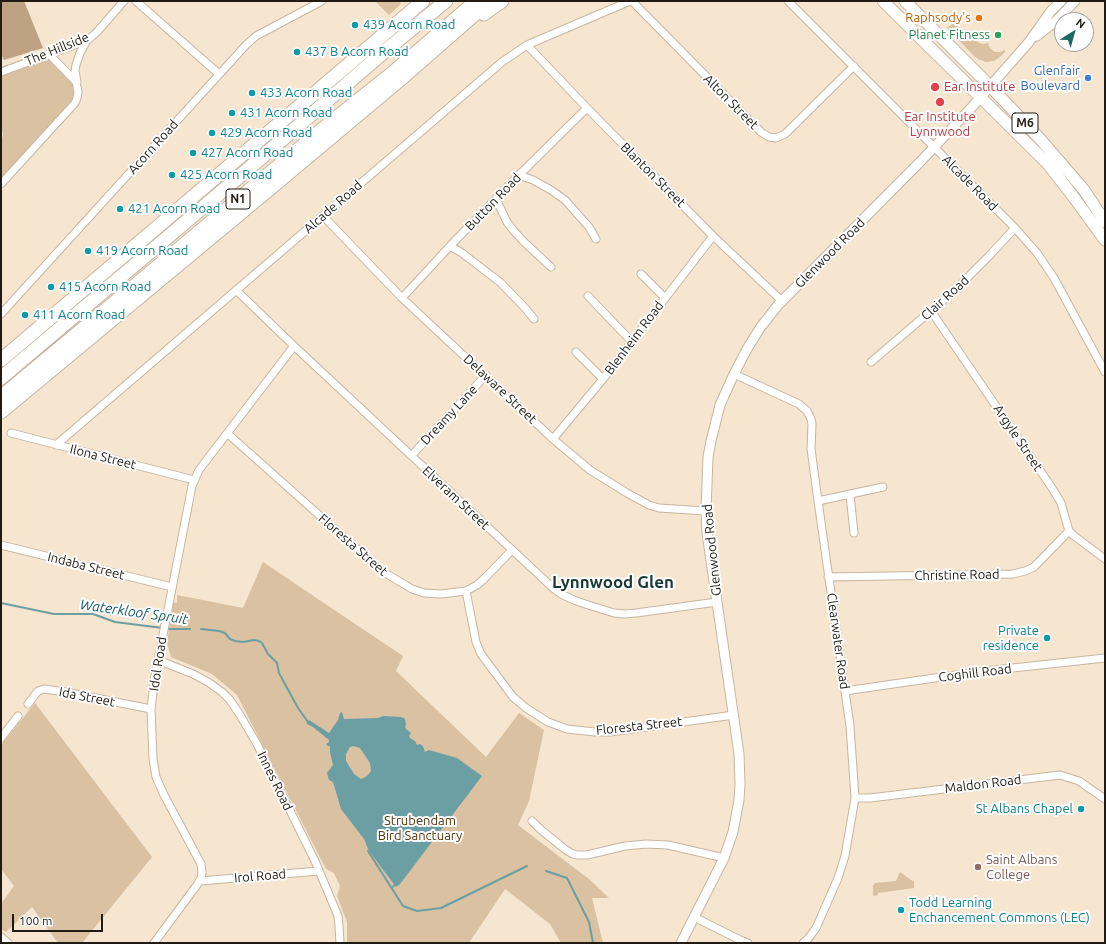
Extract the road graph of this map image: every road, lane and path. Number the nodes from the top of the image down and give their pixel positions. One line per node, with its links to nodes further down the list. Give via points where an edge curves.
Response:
1 (124, 1): 16 (street, The Hillside)
2 (136, 1): 22 (street)
3 (322, 1): 15 (street, Acorn Road)
4 (423, 1): 52 (highway)
5 (446, 1): 57 (highway, N1)
6 (502, 1): 23 (highway)
7 (631, 1): 18 (street, Alcade Road); 20 (street, Alton Street, via 761,132 769,137 776,138 785,134)
8 (788, 1): 20 (street, Alcade Road)
9 (883, 1): 26 (main road, M6)
10 (893, 1): 26 (main road, via 975,88)
11 (905, 1): 25 (main road, M6)
12 (1061, 1): 17 (street)
13 (1075, 1): 17 (street)
14 (485, 2): 23 (highway); 60 (highway, N1, via 307,142)
15 (307, 5): 22 (street, Acorn Road, via 253,38)
16 (88, 40): 19 (street, The Hillside); 24 (street, via 80,52 76,65)
17 (1030, 42): 25 (street, Glenwood Road)
18 (527, 46): 27 (street, Blanton Street); 32 (street, Alcade Road, via 502,62)
19 (49, 54): 21 (street, The Hillside); 24 (street)
20 (854, 66): 28 (street, Alcade Road)
21 (1, 72)
22 (219, 74): 47 (street, Acorn Road)
23 (402, 78): 59 (highway)
24 (77, 84): 30 (street, via 75,103)
25 (990, 86): 26 (street, Glenwood Road); 33 (main road, M6, via 1084,190)
26 (980, 98): 28 (street, Glenwood Road); 37 (main road, M6, via 1048,164)
27 (587, 108): 29 (street, Button Road); 35 (street, Blanton Street)
28 (934, 146): 34 (street, Alcade Road); 45 (street, Glenwood Road)
29 (519, 175): 31 (street, Button Road); 36 (street, via 539,183 565,200)
30 (1, 184)
31 (496, 199): 38 (street, Button Road); 39 (street, via 514,231)
32 (323, 216): 41 (street, Alcade Road); 43 (street, Delaware Street)
33 (1105, 222)
34 (1015, 228): 46 (street, Clair Road, via 970,276); 54 (street, Alcade Road, via 1054,278)
35 (713, 236): 44 (street, Blenheim Road); 45 (street, Blanton Street)
36 (596, 239)
37 (1105, 240)
38 (450, 246): 43 (street, Button Road); 48 (street, via 501,283)
39 (551, 267)
40 (641, 274): 44 (street)
41 (236, 290): 50 (street, Elveram Street); 66 (street, Alcade Road)
42 (588, 296): 49 (street)
43 (402, 298): 56 (street, Delaware Street)
44 (665, 298): 49 (street, Blenheim Road)
45 (782, 301): 55 (street, Glenwood Road, via 746,349)
46 (931, 311): 53 (street, Clair Road); 73 (street, Argyle Street, via 1052,488)
47 (1, 314)
48 (534, 319)
49 (632, 342): 58 (street, Blenheim Road)
50 (294, 346): 64 (street, Idol Road); 67 (street, Elveram Street)
51 (576, 352): 58 (street)
52 (1, 360)
53 (871, 362)
54 (1105, 372)
55 (734, 374): 71 (street, Clearwater Road, via 807,410 812,424 811,449); 72 (street, Glenwood Road, via 720,405 711,442)
56 (486, 375): 65 (street, Delaware Street); 67 (street, Dreamy Lane)
57 (1, 378)
58 (603, 379): 65 (street, Blenheim Road)
59 (31, 388): 61 (highway); 62 (highway)
60 (1, 397)
61 (1, 412)
62 (1, 418)
63 (11, 433): 66 (street, Ilona Street)
64 (228, 434): 68 (street, Idol Road); 80 (street, Floresta Street, via 382,572 424,593)
65 (553, 439): 72 (street, Delaware Street, via 590,470 649,505 658,508)
66 (56, 445): 68 (street, Ilona Street)
67 (412, 456): 76 (street, Elveram Street)
68 (194, 480): 79 (street, Idol Road)
69 (883, 486): 70 (street)
70 (850, 495): 71 (street); 74 (street)
71 (818, 501): 78 (street, Clearwater Road)
72 (706, 511): 81 (street, Glenwood Road)
73 (1069, 531): 77 (street); 78 (street, Christine Road, via 1034,567 1013,574)
74 (854, 533)
75 (1, 545): 79 (street, Indaba Street)
76 (512, 550): 80 (street, via 486,578); 81 (street, Elveram Street, via 561,594 608,611 633,614)
77 (1105, 559)
78 (828, 577): 84 (street, Clearwater Road)
79 (172, 587): 83 (street, Idol Road)
80 (466, 591): 87 (street, Floresta Street, via 476,642 484,658 516,700 555,725 567,729 610,732)
81 (717, 602): 87 (street, Glenwood Road)
82 (1105, 658): 84 (street, Coghill Road, via 976,672)
83 (158, 660): 86 (street, Idol Road); 94 (street, Innes Road, via 204,679 222,692 235,706 257,744)
84 (845, 691): 90 (street, Clearwater Road, via 852,741)
85 (28, 704): 86 (street, Ida Street, via 38,691 44,689)
86 (151, 709): 95 (street, Idol Road, via 156,777 201,864)
87 (734, 715): 93 (street, Glenwood Road, via 739,754 739,800 731,839)
88 (18, 716): 89 (street)
89 (1, 738)
90 (855, 798): 91 (street, Maldon Road, via 873,798 1060,775 1079,781); 103 (street, Clearwater Road, via 845,856 838,878 816,928 810,938)
91 (1105, 799)
92 (532, 821): 93 (street, via 563,847 577,855 640,844 668,845)
93 (724, 858): 96 (street, Glenwood Road)
94 (319, 871): 95 (street, Irol Road); 100 (street, Innes Road, via 338,916)
95 (200, 881): 99 (street)
96 (694, 917): 101 (street, Glenwood Road); 102 (street)
97 (1, 938): 98 (street)
98 (8, 943)
99 (154, 943)
100 (340, 943)
101 (681, 943)
102 (748, 943)
103 (803, 943)

